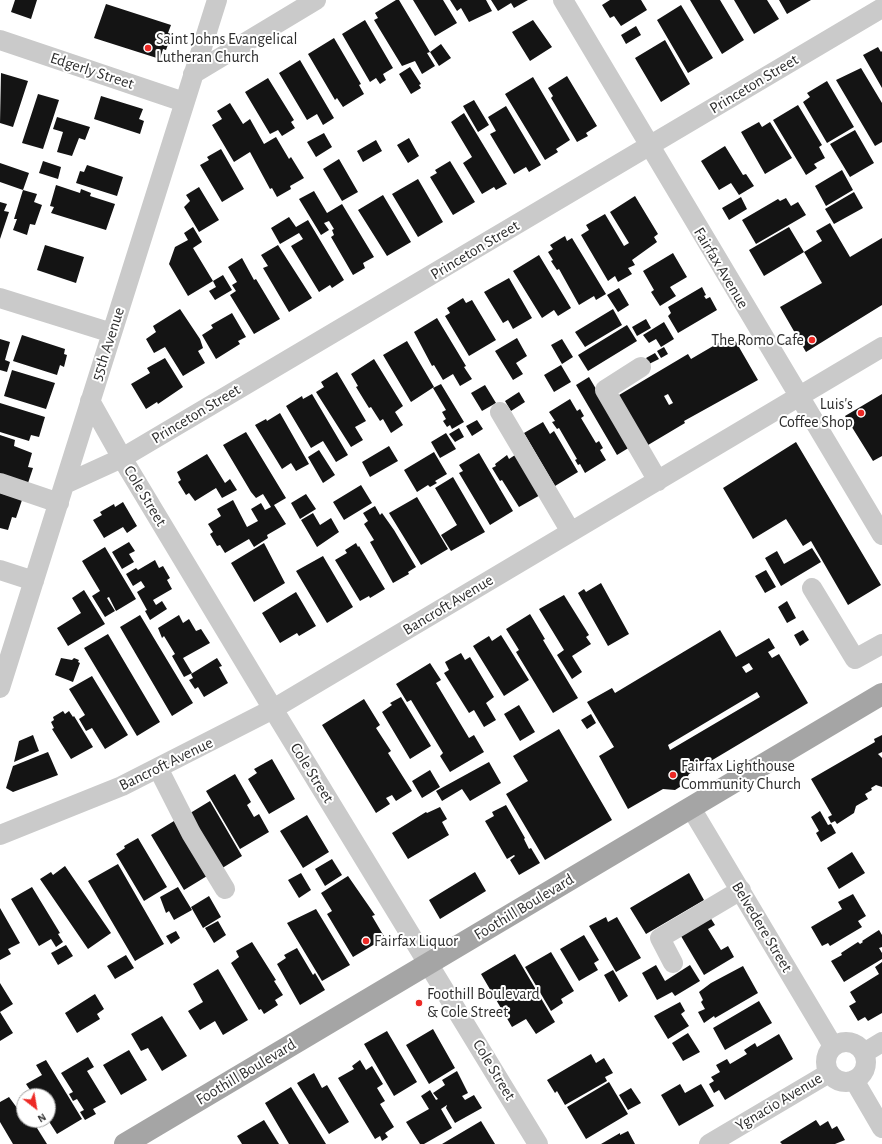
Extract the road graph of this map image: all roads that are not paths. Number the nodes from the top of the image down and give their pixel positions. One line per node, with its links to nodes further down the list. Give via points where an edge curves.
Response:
1 (217, 0): 6 (street, 55th Avenue)
2 (316, 0): 6 (street)
3 (562, 0): 8 (street, Fairfax Avenue)
4 (882, 8): 8 (street, Princeton Street)
5 (0, 40): 7 (street, Edgerly Street)
6 (193, 74): 7 (street, 55th Avenue)
7 (184, 102): 10 (street, 55th Avenue)
8 (650, 147): 13 (street, Fairfax Avenue); 16 (street, Princeton Street)
9 (0, 298): 10 (street)
10 (112, 333): 14 (street, 55th Avenue)
11 (882, 347): 13 (street, Bancroft Avenue)
12 (642, 367): 17 (street, via 605,390)
13 (798, 397): 17 (street, Bancroft Avenue); 22 (street, Fairfax Avenue)
14 (90, 401): 16 (street, Cole Street); 19 (street, 55th Avenue)
15 (500, 412): 21 (street)
16 (122, 458): 19 (street, Princeton Street); 29 (street, Cole Street)
17 (658, 481): 21 (street, Bancroft Avenue)
18 (0, 483): 20 (street)
19 (64, 484): 20 (street, 55th Avenue)
20 (59, 503): 24 (street, 55th Avenue)
21 (571, 532): 29 (street, Bancroft Avenue)
22 (882, 535)
23 (0, 570): 24 (street)
24 (34, 581): 27 (street, 55th Avenue)
25 (812, 588): 26 (street, via 854,660)
26 (882, 644)
27 (0, 688)
28 (882, 694): 31 (main road, Foothill Boulevard)
29 (273, 709): 30 (street, Bancroft Avenue); 35 (street, Cole Street)
30 (158, 768): 32 (street, Bancroft Avenue, via 122,786); 33 (street, via 191,833)
31 (691, 808): 34 (street, Belvedere Street); 35 (main road, Foothill Boulevard)
32 (0, 835)
33 (225, 889)
34 (740, 890): 36 (street, via 660,938); 38 (street, Belvedere Street)
35 (429, 963): 43 (main road, Foothill Boulevard); 44 (street, Cole Street)
36 (674, 963)
37 (882, 1042): 39 (street)
38 (833, 1046): 39 (street, via 848,1042); 40 (street, via 826,1060)
39 (864, 1052): 41 (street, via 865,1066)
40 (829, 1073): 41 (street, via 837,1080); 45 (street, Ygnacio Avenue)
41 (854, 1080): 42 (street)
42 (882, 1128)
43 (125, 1144)
44 (538, 1144)
45 (709, 1144)

